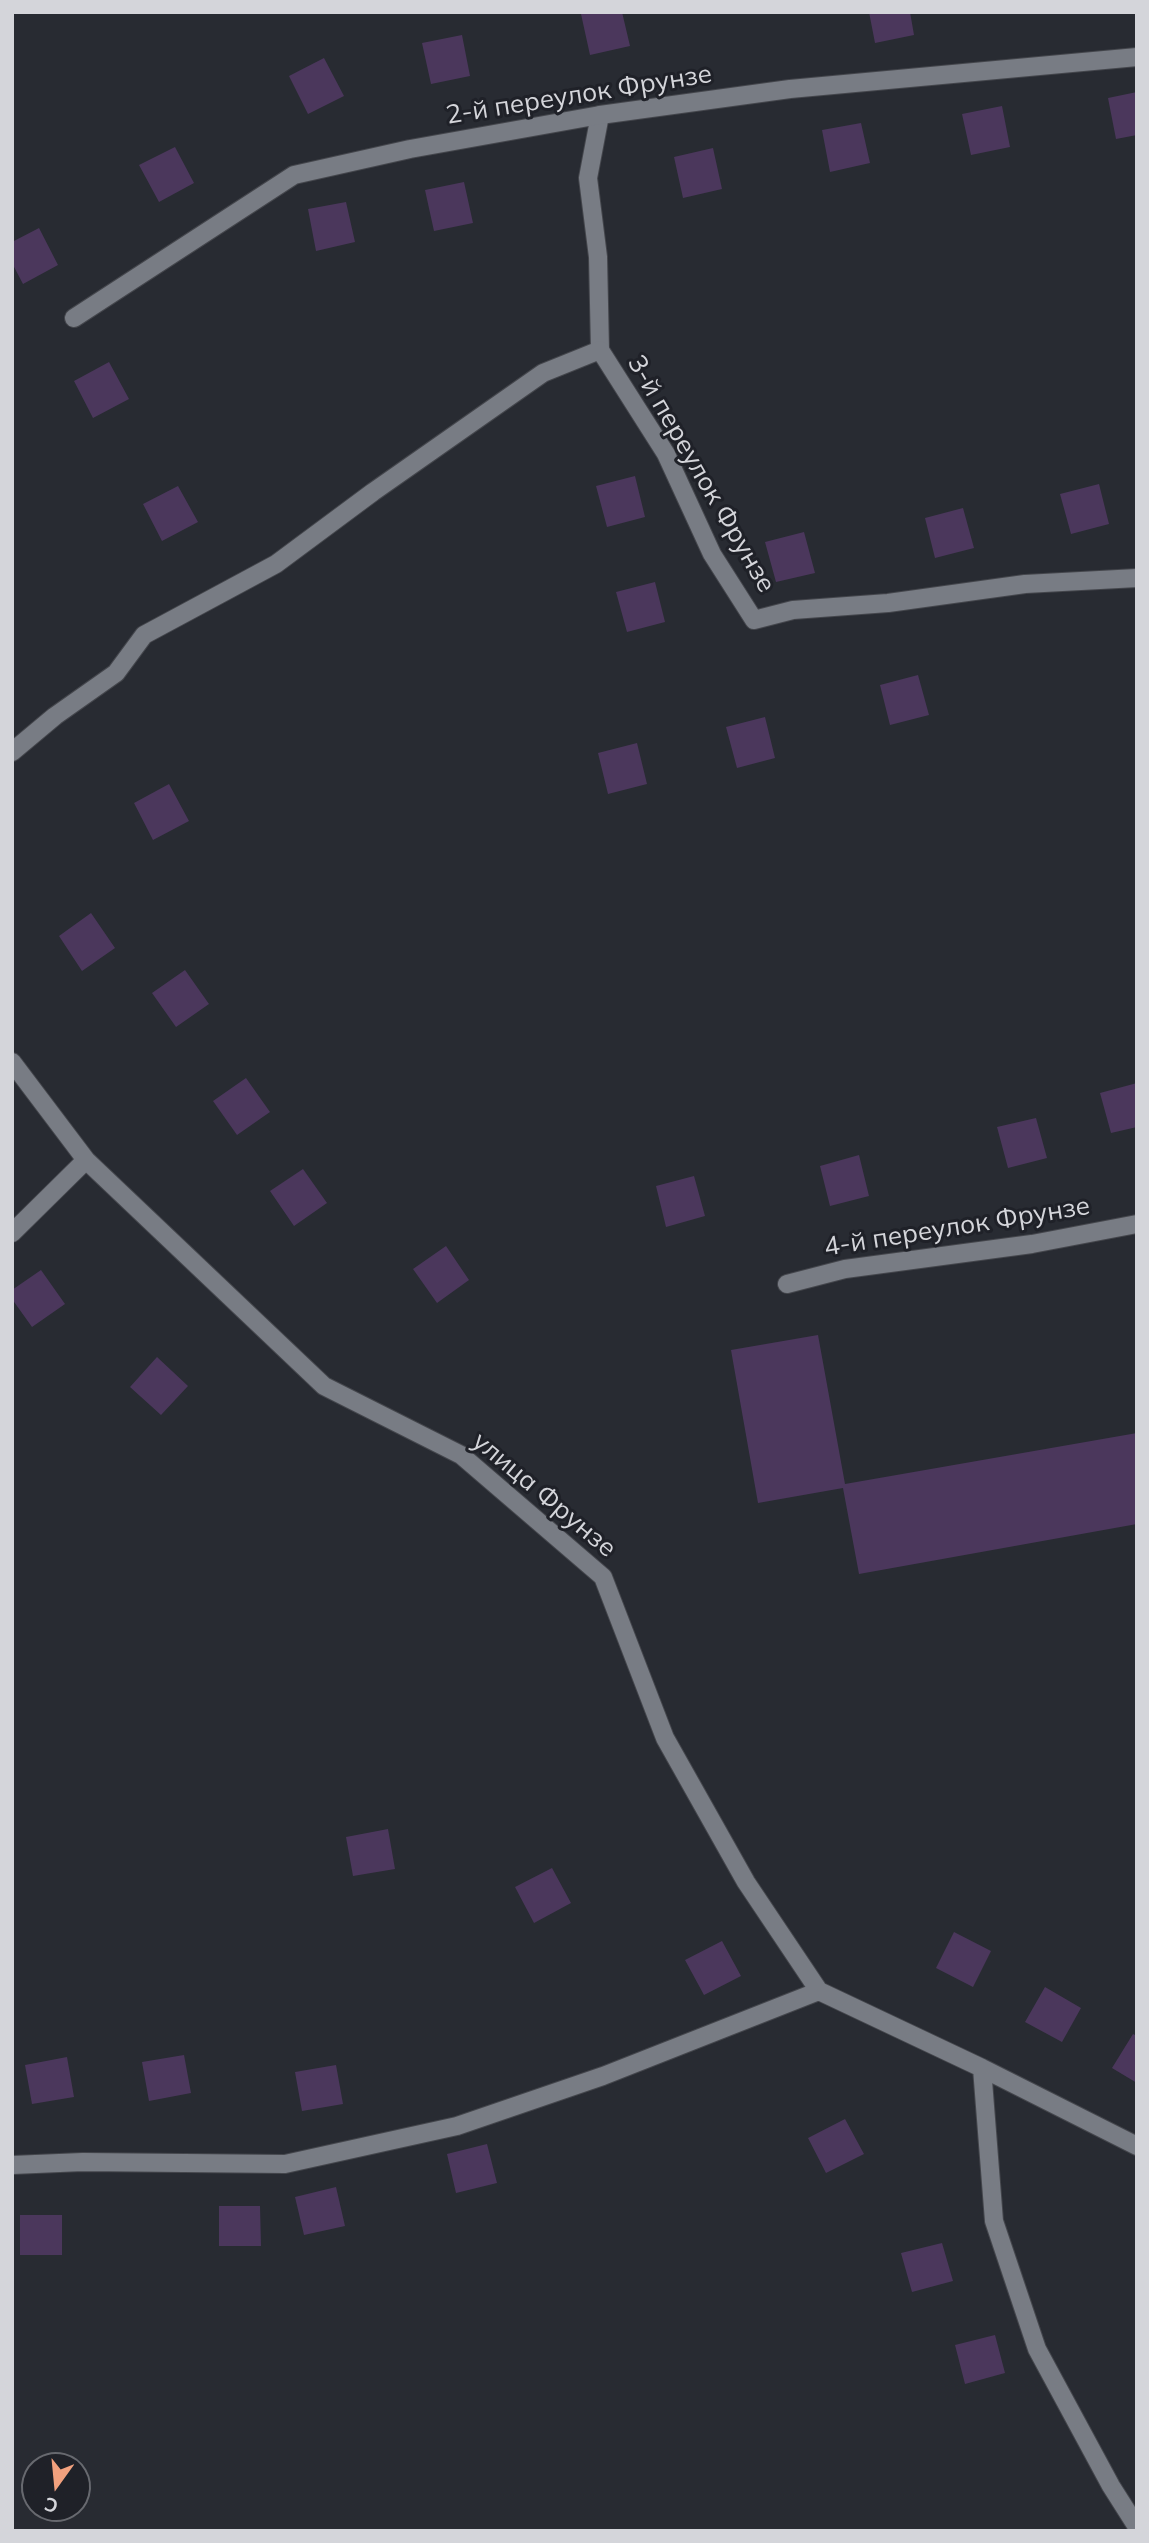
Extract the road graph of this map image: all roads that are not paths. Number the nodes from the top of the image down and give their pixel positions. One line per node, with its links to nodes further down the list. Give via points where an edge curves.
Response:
1 (1137, 57): 2 (street, 2-й переулок Фрунзе, via 790,89)
2 (600, 115): 3 (street, 2-й переулок Фрунзе, via 293,175); 4 (street, via 588,178 598,257)
3 (74, 318)
4 (600, 350): 5 (street, 3-й переулок Фрунзе, via 666,454 712,554 754,620 793,610 888,603 1026,584); 6 (street, 3-й переулок Фрунзе, via 543,373 276,564 144,635 116,673)
5 (1137, 578)
6 (12, 752)
7 (12, 1062): 8 (street, улица Фрунзе)
8 (86, 1160): 10 (street); 12 (street, улица Фрунзе, via 324,1386 461,1455 603,1577 665,1738 746,1882)
9 (1137, 1224): 11 (street, 4-й переулок Фрунзе, via 1032,1244 845,1269)
10 (12, 1233)
11 (787, 1284)
12 (819, 1991): 13 (street); 15 (street, via 603,2076 457,2126 285,2164)
13 (982, 2068): 14 (street); 16 (street, via 994,2221 1032,2337 1104,2475)
14 (1137, 2146)
15 (12, 2165)
16 (1137, 2527)

